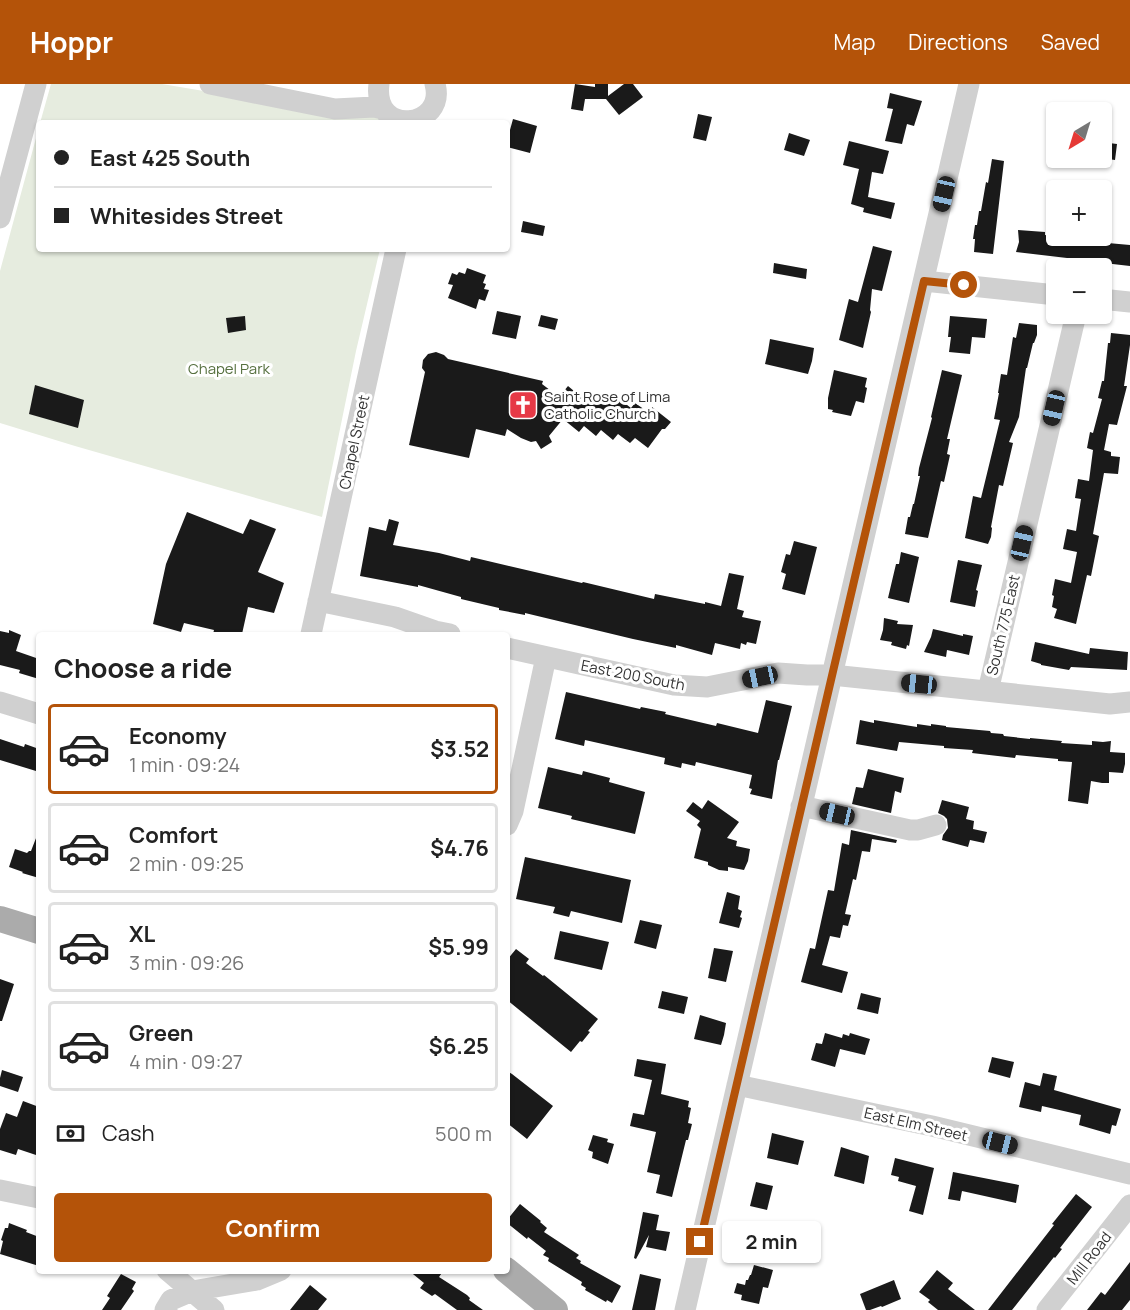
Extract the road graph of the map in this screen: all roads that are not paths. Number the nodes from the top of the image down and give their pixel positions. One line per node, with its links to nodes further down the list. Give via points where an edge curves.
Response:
1 (36, 84): 10 (street)
2 (210, 84): 6 (street)
3 (377, 84): 6 (street, via 368,91); 7 (street)
4 (435, 84): 9 (street, via 436,98)
5 (969, 84): 12 (street)
6 (314, 104): 7 (street)
7 (383, 109): 8 (street)
8 (397, 120)
9 (424, 120)
10 (0, 218)
11 (395, 252): 17 (street, Chapel Street)
12 (924, 281): 13 (street); 22 (street)
13 (1046, 294)
14 (1112, 300): 15 (street)
15 (1130, 302)
16 (1074, 324): 23 (street, South 775 East)
17 (318, 601): 18 (street, Chapel Street); 19 (street, via 395,617)
18 (311, 632)
19 (440, 632)
20 (510, 649): 21 (street, East 200 South)
21 (546, 657): 22 (street, East 200 South, via 706,687 778,673); 28 (street)
22 (832, 675): 23 (street, East 200 South); 27 (street)
23 (988, 691): 25 (street, East 200 South, via 1110,704)
24 (0, 702): 26 (street)
25 (1130, 702)
26 (36, 713)
27 (801, 806): 29 (street, via 910,830); 32 (street)
28 (510, 818)
29 (936, 825)
30 (0, 919): 31 (main road)
31 (36, 930)
32 (736, 1084): 33 (street, East Elm Street); 44 (street)
33 (1130, 1174)
34 (0, 1190): 35 (street)
35 (36, 1197)
36 (1130, 1205): 45 (street, Mill Road)
37 (510, 1273): 43 (main road)
38 (172, 1274): 40 (street)
39 (271, 1274): 40 (street)
40 (192, 1291): 41 (street, via 171,1300); 42 (street)
41 (165, 1310)
42 (214, 1310)
43 (555, 1310)
44 (685, 1310)
45 (1047, 1310)

